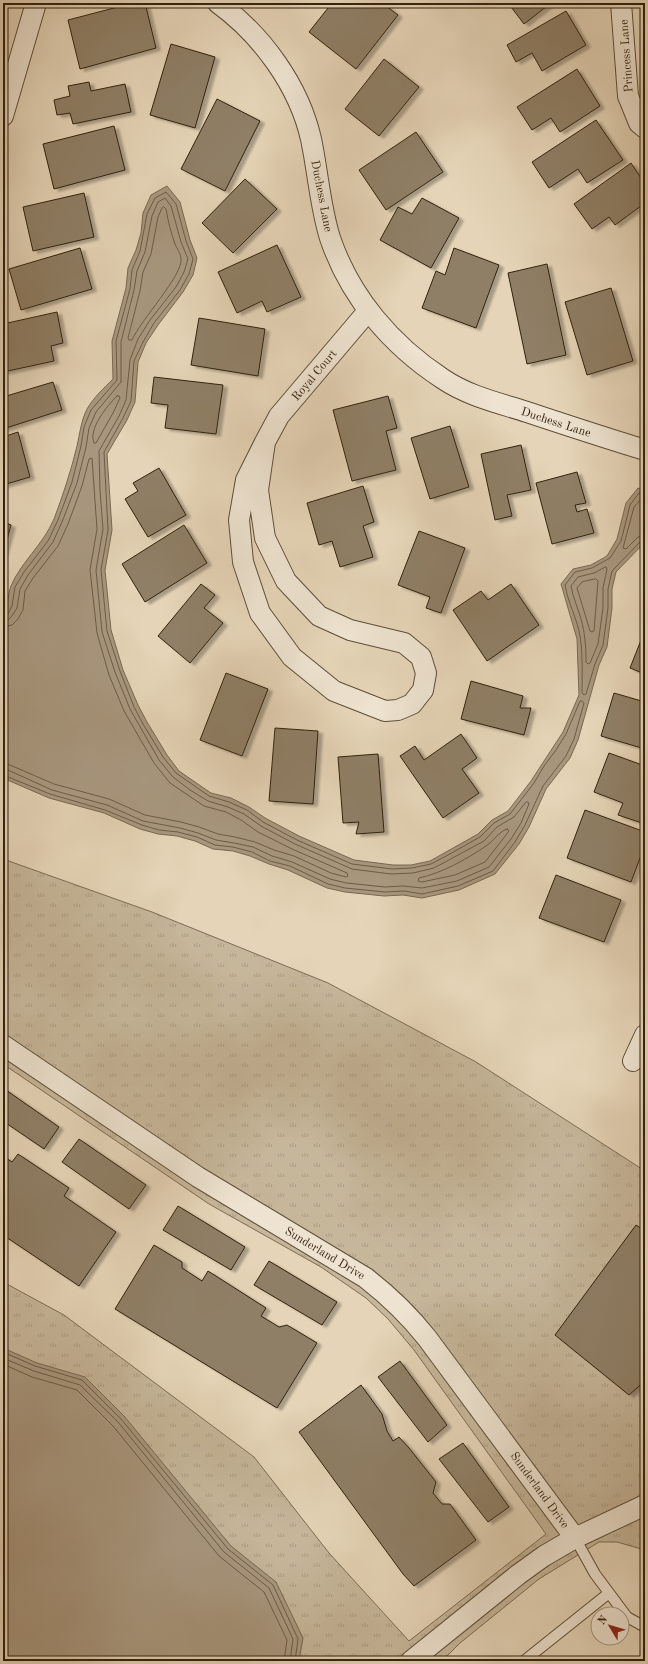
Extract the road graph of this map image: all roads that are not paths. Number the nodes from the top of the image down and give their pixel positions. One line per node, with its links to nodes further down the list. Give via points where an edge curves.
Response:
1 (36, 3): 4 (street)
2 (218, 3): 6 (street, Duchess Lane, via 248,28 266,50 283,73 299,104 311,138 330,239 350,282)
3 (621, 3): 5 (street, Princess Lane, via 628,96 639,122)
4 (3, 116)
5 (645, 128)
6 (368, 311): 7 (street, Royal Court, via 279,416); 8 (street, Duchess Lane, via 416,361 476,396)
7 (265, 442): 7 (street, Royal Court, via 246,480 239,520 242,562 260,613 292,657 334,691 384,711 398,710 412,704 423,690 426,673 421,657 404,643 350,630 319,616 286,581 263,530 258,490)
8 (645, 450)
9 (645, 1035): 11 (street)
10 (3, 1045): 13 (street, Sunderland Drive, via 198,1177 366,1278 389,1296 427,1338)
11 (633, 1061)
12 (645, 1505): 13 (street)
13 (575, 1538): 14 (lane); 16 (street, via 519,1574)
14 (609, 1593): 15 (lane, via 627,1617); 17 (lane)
15 (645, 1627)
16 (411, 1661)
17 (524, 1661)

